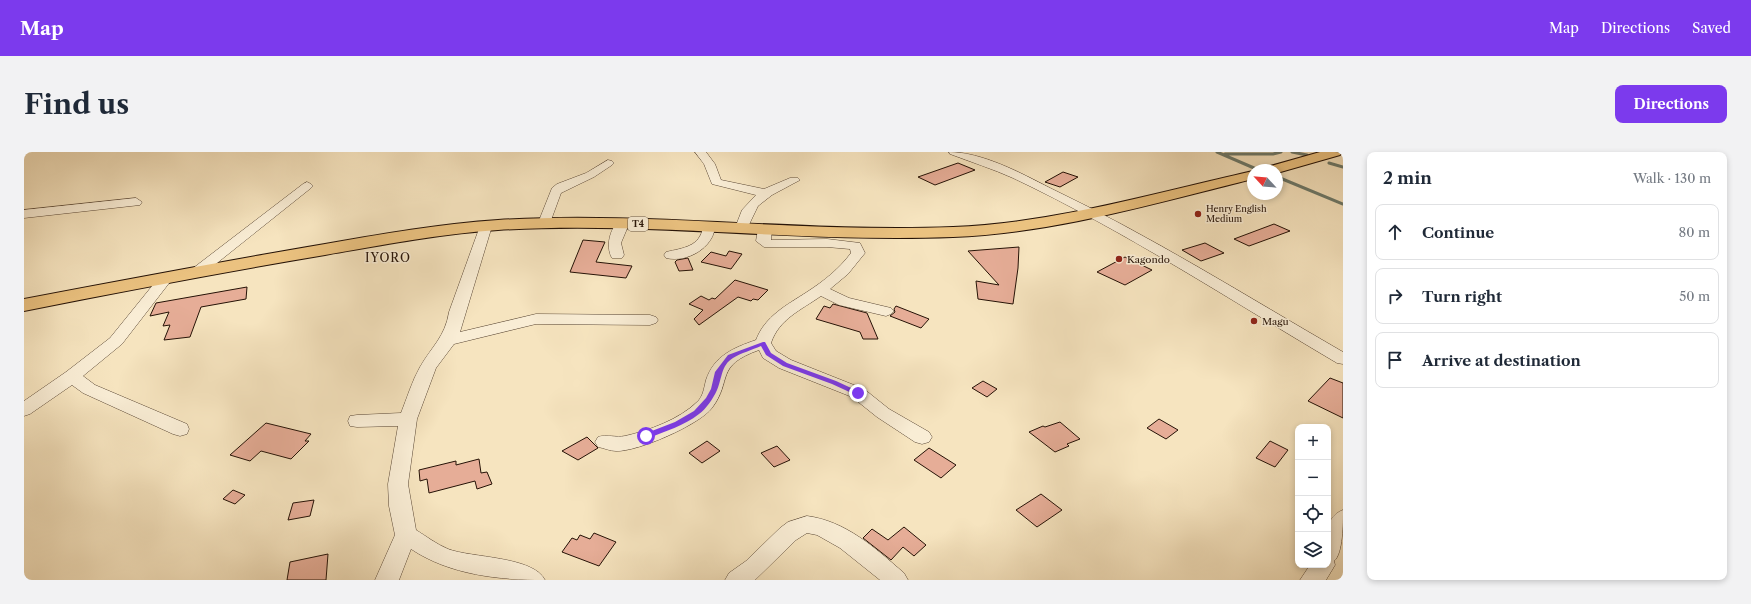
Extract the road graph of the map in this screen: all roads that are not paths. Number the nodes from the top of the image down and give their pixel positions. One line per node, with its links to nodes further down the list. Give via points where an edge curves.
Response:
1 (700, 152): 9 (street, via 709,164 716,182)
2 (954, 152): 11 (street, via 1015,175)
3 (1335, 152): 5 (highway)
4 (608, 163): 13 (street, via 590,175 556,191)
5 (1283, 167)
6 (1247, 176): 11 (highway, T4)
7 (794, 180): 9 (street)
8 (307, 186): 21 (street)
9 (765, 193): 17 (street, via 748,210)
10 (136, 202): 12 (street)
11 (1091, 213): 18 (highway, T4, via 1016,226 956,232 888,233); 29 (street)
12 (24, 214)
13 (544, 223): 14 (highway, T4); 15 (highway, T4)
14 (623, 224): 16 (highway, T4); 19 (street, via 614,244)
15 (486, 226): 21 (highway, T4, via 410,234); 27 (street, via 457,312 455,326)
16 (709, 227): 17 (highway, T4); 20 (street, via 708,237 697,248)
17 (741, 228): 18 (highway, T4)
18 (765, 229): 23 (street, via 764,241 768,244 827,243 855,246 858,253 846,268)
19 (617, 255)
20 (671, 255)
21 (197, 272): 22 (highway, T4)
22 (166, 278): 24 (highway, T4); 30 (street, via 116,341)
23 (820, 290): 25 (street, via 844,302); 28 (street, via 781,316 766,333)
24 (24, 305)
25 (886, 311)
26 (650, 320): 27 (street, via 536,319)
27 (448, 340): 32 (street, via 428,368)
28 (763, 343): 35 (street, via 769,354 785,364 858,393 883,413); 36 (street, via 730,357 724,363 708,400 697,412 677,424 637,440 617,444)
29 (1343, 359)
30 (72, 376): 31 (street); 34 (street, via 89,389)
31 (24, 410)
32 (408, 419): 33 (street); 38 (street, via 398,484)
33 (357, 421)
34 (180, 429)
35 (922, 436)
36 (605, 442)
37 (1343, 519): 39 (street, via 1334,532)
38 (406, 535): 41 (street); 42 (street, via 442,556 496,567)
39 (1331, 543)
40 (1322, 568): 45 (street)
41 (387, 580)
42 (534, 580)
43 (737, 580): 44 (street, via 761,562 802,524 812,524 835,532)
44 (896, 580)
45 (1312, 580)

